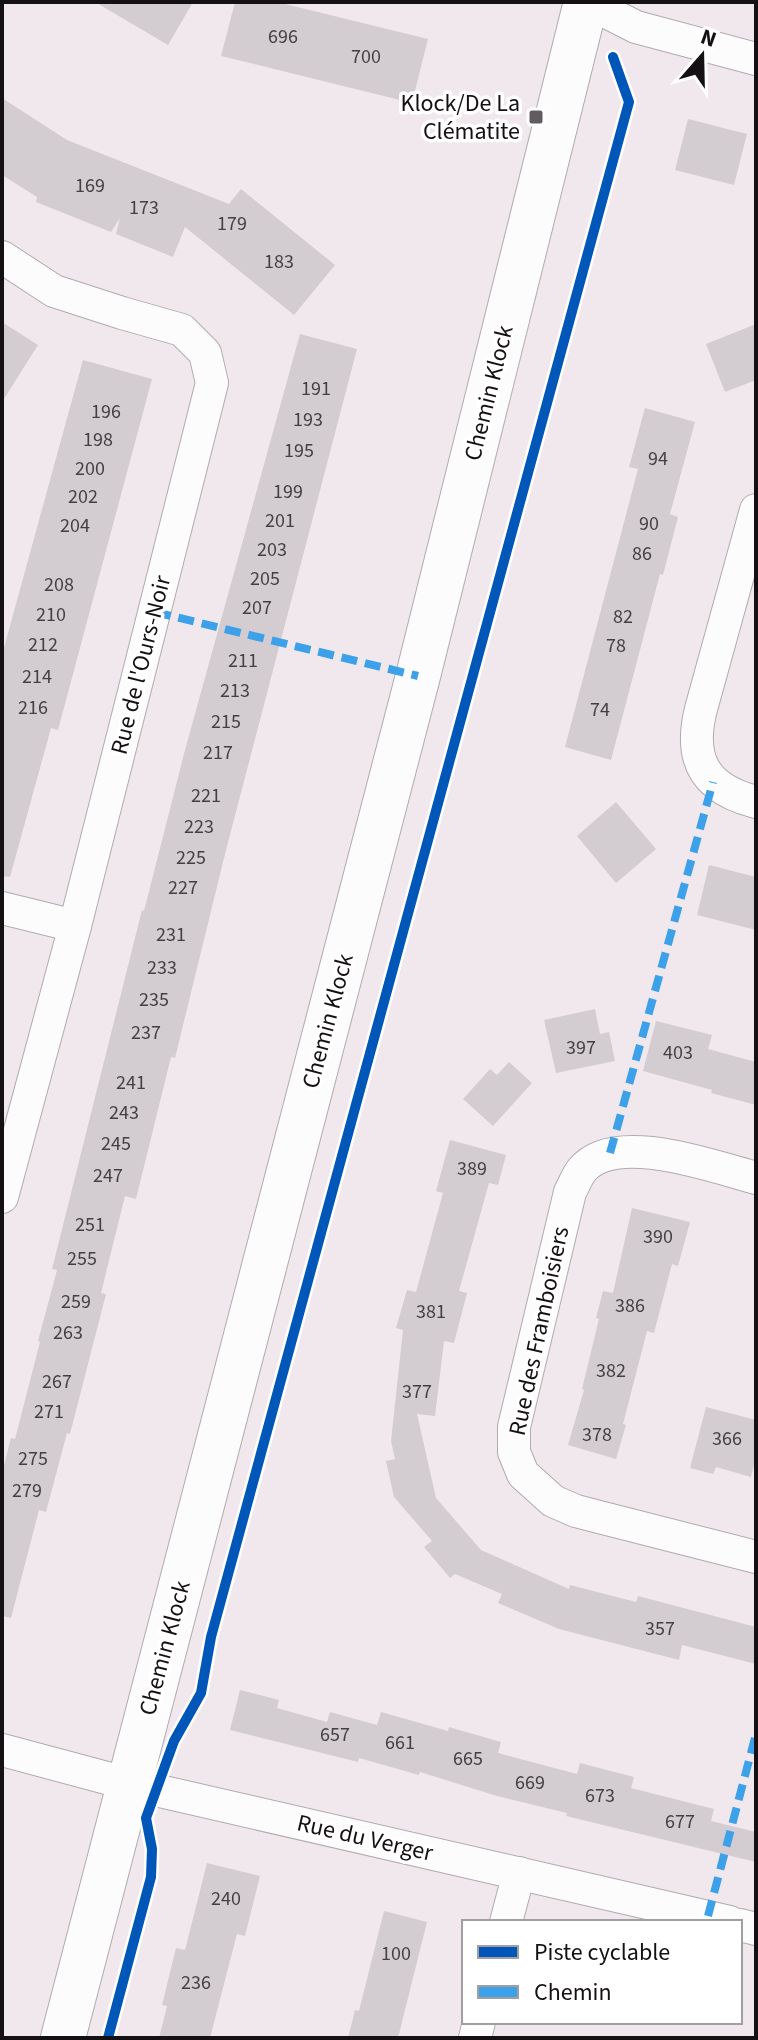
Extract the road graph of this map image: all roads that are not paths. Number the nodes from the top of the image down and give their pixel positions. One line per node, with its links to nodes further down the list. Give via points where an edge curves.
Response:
1 (587, 2): 2 (street, via 636,27); 12 (main road, Chemin Klock, via 418,676)
2 (756, 59)
3 (2, 257): 7 (street, Rue de l'Ours-Noir, via 54,291 182,330 205,353 212,383)
4 (756, 510): 5 (street, via 696,726 700,762 713,782)
5 (756, 802)
6 (2, 908): 7 (street)
7 (75, 926): 9 (street, Rue de l'Ours-Noir)
8 (756, 1178): 10 (street, Rue des Framboisiers, via 632,1151 594,1159 582,1170 570,1192 514,1427 514,1452 523,1474 553,1501)
9 (2, 1197)
10 (756, 1557)
11 (2, 1750): 12 (street, Rue du Verger)
12 (129, 1784): 13 (street, Rue du Verger); 16 (main road, Chemin Klock)
13 (519, 1873): 14 (street); 15 (street, Rue du Verger)
14 (507, 1920)
15 (721, 1920)
16 (63, 2038)

